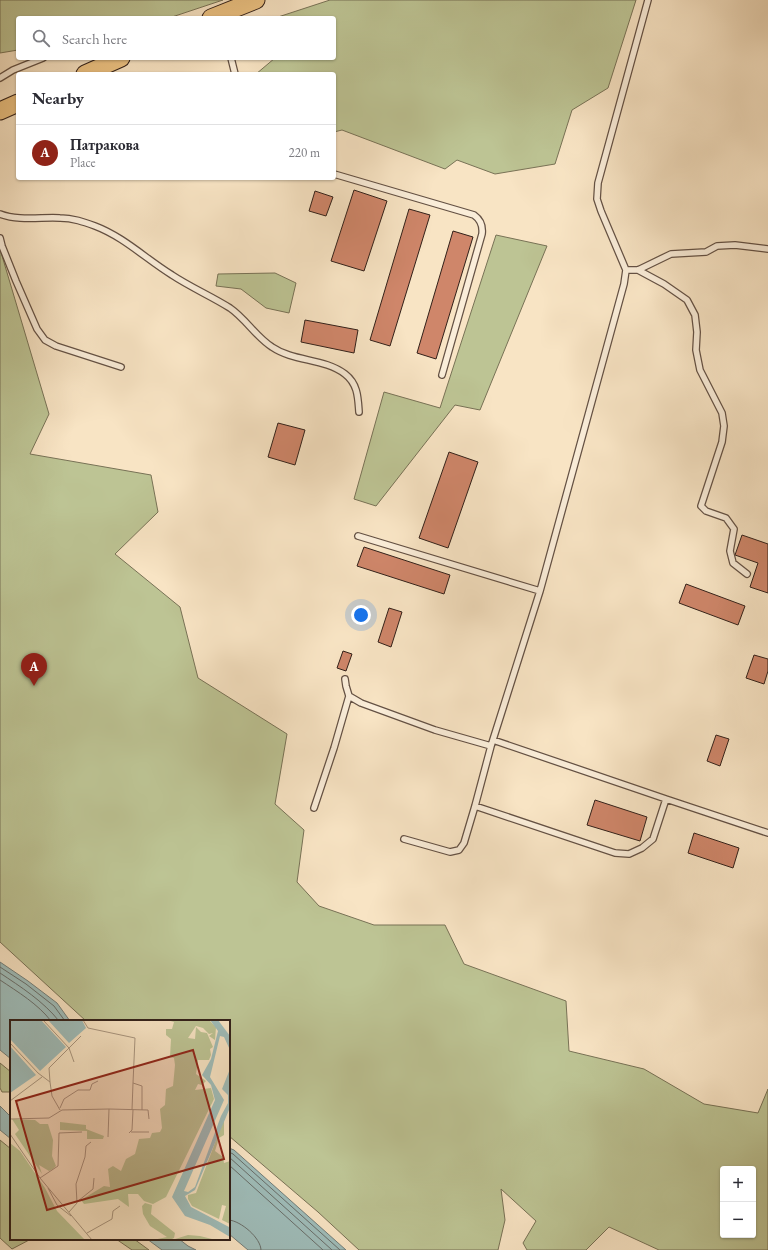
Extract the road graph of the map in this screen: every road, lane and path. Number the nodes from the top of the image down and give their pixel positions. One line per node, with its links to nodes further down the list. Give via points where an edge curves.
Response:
1 (256, 0): 3 (main road)
2 (648, 0): 16 (lane, via 598,183 597,199 601,212)
3 (220, 16)
4 (38, 60): 9 (lane)
5 (116, 60): 7 (main road)
6 (231, 60): 8 (lane)
7 (90, 72)
8 (234, 72)
9 (0, 78)
10 (16, 104): 11 (main road)
11 (0, 111)
12 (336, 175): 19 (lane, via 479,218 482,234)
13 (0, 214): 20 (lane, via 71,218 112,234 173,276 230,308 272,347 287,355 331,366 346,374 355,384)
14 (0, 238): 18 (lane, via 24,302 45,340 56,346)
15 (768, 249): 17 (lane, via 735,245 717,246 706,252 671,254)
16 (626, 270): 17 (lane); 23 (lane)
17 (638, 270): 22 (lane, via 687,300 695,315 696,350 700,370 722,413 724,426 722,442 701,506 706,511 726,518 734,529 730,551 733,563)
18 (122, 367)
19 (442, 375)
20 (359, 412)
21 (358, 536): 23 (lane)
22 (747, 574)
23 (540, 591): 26 (lane)
24 (345, 679): 25 (lane)
25 (348, 696): 27 (lane, via 435,730); 30 (lane)
26 (493, 740): 27 (lane); 28 (lane)
27 (491, 746): 29 (lane)
28 (666, 798): 29 (lane, via 654,839 628,854 615,853); 31 (lane)
29 (475, 806): 32 (lane, via 464,843 459,850 450,852)
30 (314, 808)
31 (768, 833)
32 (404, 839)

